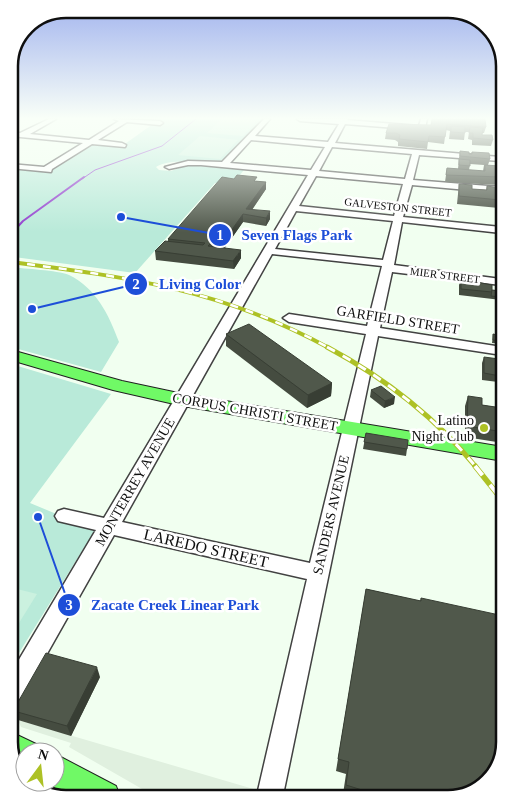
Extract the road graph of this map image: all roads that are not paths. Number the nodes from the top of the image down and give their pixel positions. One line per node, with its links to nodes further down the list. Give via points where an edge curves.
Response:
1 (68, 157): 8 (street, via 46,170)
2 (231, 157): 7 (street)
3 (323, 157): 10 (street, MONTERREY AVENUE)
4 (415, 157): 11 (street, SANDERS AVENUE)
5 (472, 157): 6 (street)
6 (496, 159)
7 (224, 165): 9 (street, via 194,162); 10 (street)
8 (18, 167)
9 (169, 167)
10 (314, 173): 11 (street); 13 (street, MONTERREY AVENUE)
11 (408, 182): 12 (street); 14 (street, SANDERS AVENUE)
12 (496, 190)
13 (293, 208): 14 (street, GALVESTON STREET); 16 (street, MONTERREY AVENUE)
14 (398, 219): 15 (street, GALVESTON STREET); 17 (street, SANDERS AVENUE)
15 (496, 229)
16 (269, 251): 17 (street, MIER STREET); 23 (street, MONTERREY AVENUE)
17 (389, 266): 18 (street, MIER STREET); 20 (street, SANDERS AVENUE)
18 (496, 281)
19 (289, 318): 20 (street, GARFIELD STREET)
20 (373, 331): 21 (street, GARFIELD STREET); 24 (street, SANDERS AVENUE)
21 (496, 350)
22 (18, 357): 23 (main road, CORPUS CHRISTI STREET, via 119,386)
23 (183, 400): 24 (main road, CORPUS CHRISTI STREET); 27 (street, MONTERREY AVENUE)
24 (351, 428): 25 (main road, CORPUS CHRISTI STREET); 28 (street, SANDERS AVENUE)
25 (496, 453)
26 (64, 516): 27 (street, LAREDO STREET)
27 (109, 526): 28 (street, LAREDO STREET); 29 (street, MONTERREY AVENUE)
28 (318, 573): 32 (street, SANDERS AVENUE)
29 (18, 683)
30 (65, 776): 31 (main road)
31 (88, 789)
32 (271, 790)

